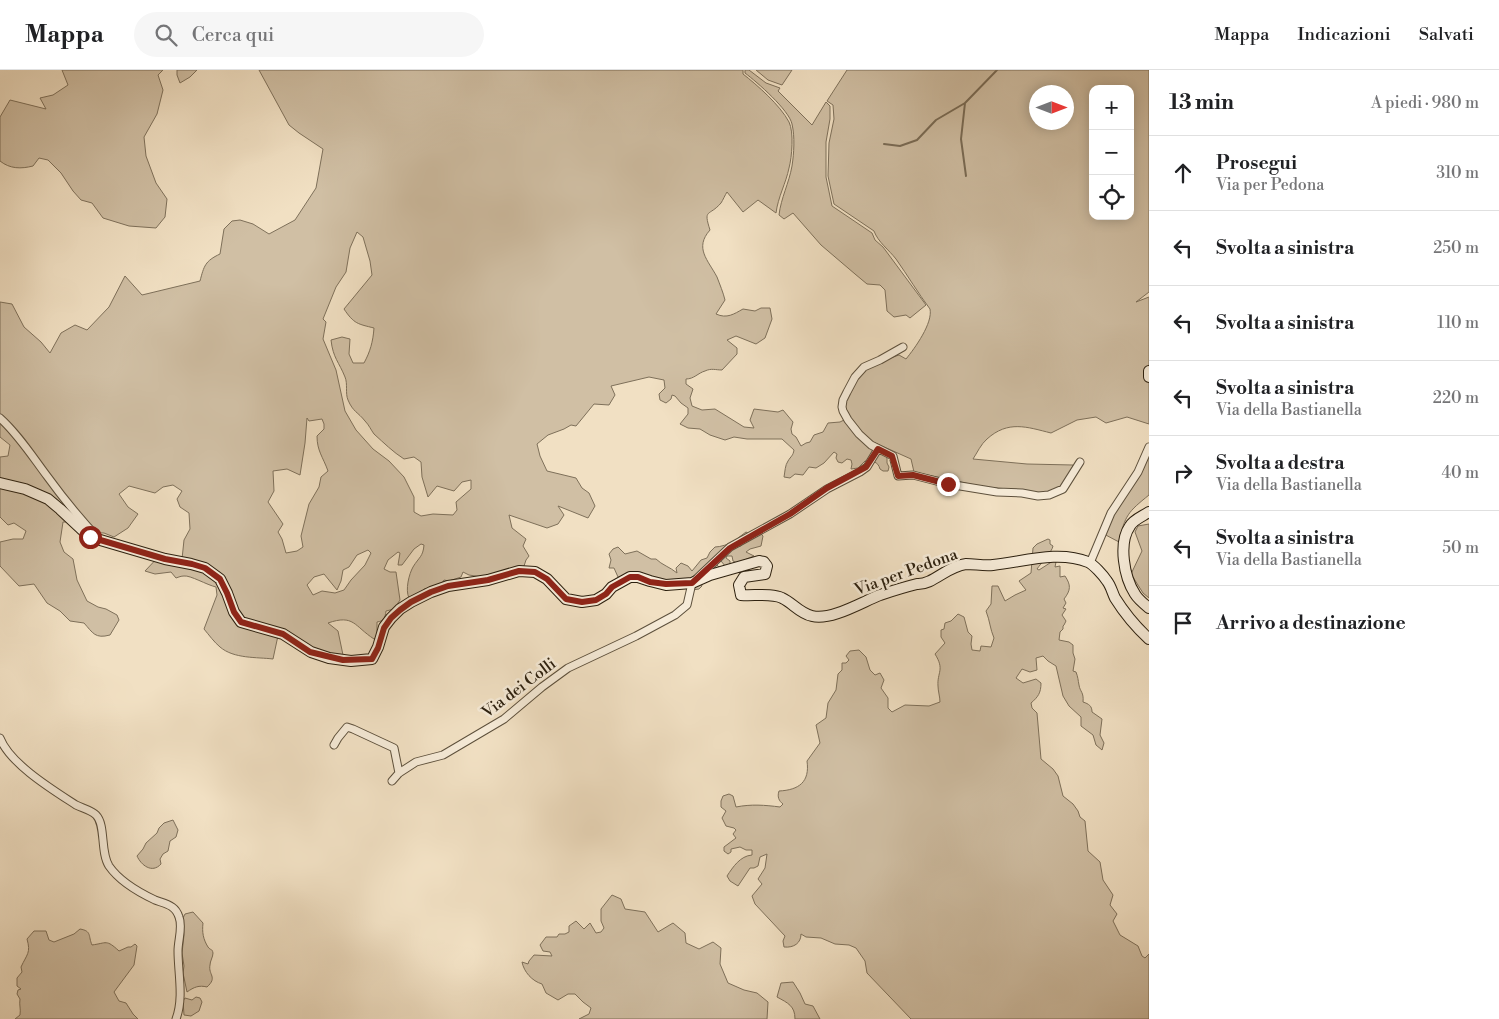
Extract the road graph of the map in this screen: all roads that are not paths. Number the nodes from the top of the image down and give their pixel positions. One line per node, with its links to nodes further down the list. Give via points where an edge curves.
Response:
1 (903, 347): 6 (street, via 864,367 843,400 843,412 848,420)
2 (1149, 371): 3 (street)
3 (1149, 377)
4 (0, 418): 10 (street)
5 (1149, 447): 11 (street, via 1138,472 1111,513)
6 (878, 449): 7 (street, via 892,456 898,476 913,475 982,490 1038,496 1050,495 1063,488); 12 (street, via 866,467 730,548)
7 (1080, 462)
8 (0, 483): 10 (street, via 25,488 48,499 90,537)
9 (1149, 512): 13 (street, via 1130,524 1124,538 1124,559 1127,579 1136,596)
10 (100, 541): 12 (street, via 205,568 220,579 241,622 283,634 310,652 351,661 372,659 384,628 395,614 411,602 448,586 519,571 535,572 547,579 566,599 582,602 596,600 630,577 666,584)
11 (1090, 563): 12 (street, Via per Pedona, via 1064,558 956,566 921,584 879,596 835,614 818,616 796,609 777,596 741,595 738,584 744,577 765,574 767,566 764,562 749,563); 14 (street, via 1107,581 1130,620)
12 (692, 583): 17 (street, Via dei Colli, via 687,605 675,615 568,668 504,719 443,755 416,762)
13 (1149, 608)
14 (1149, 639)
15 (0, 738): 19 (street, via 13,758 62,796 98,817 104,853 116,875 126,884 173,908 179,916 180,1009)
16 (334, 746): 17 (street, via 348,727 353,729 394,748)
17 (399, 773): 18 (street, Via dei Colli)
18 (392, 781)
19 (176, 1019)

